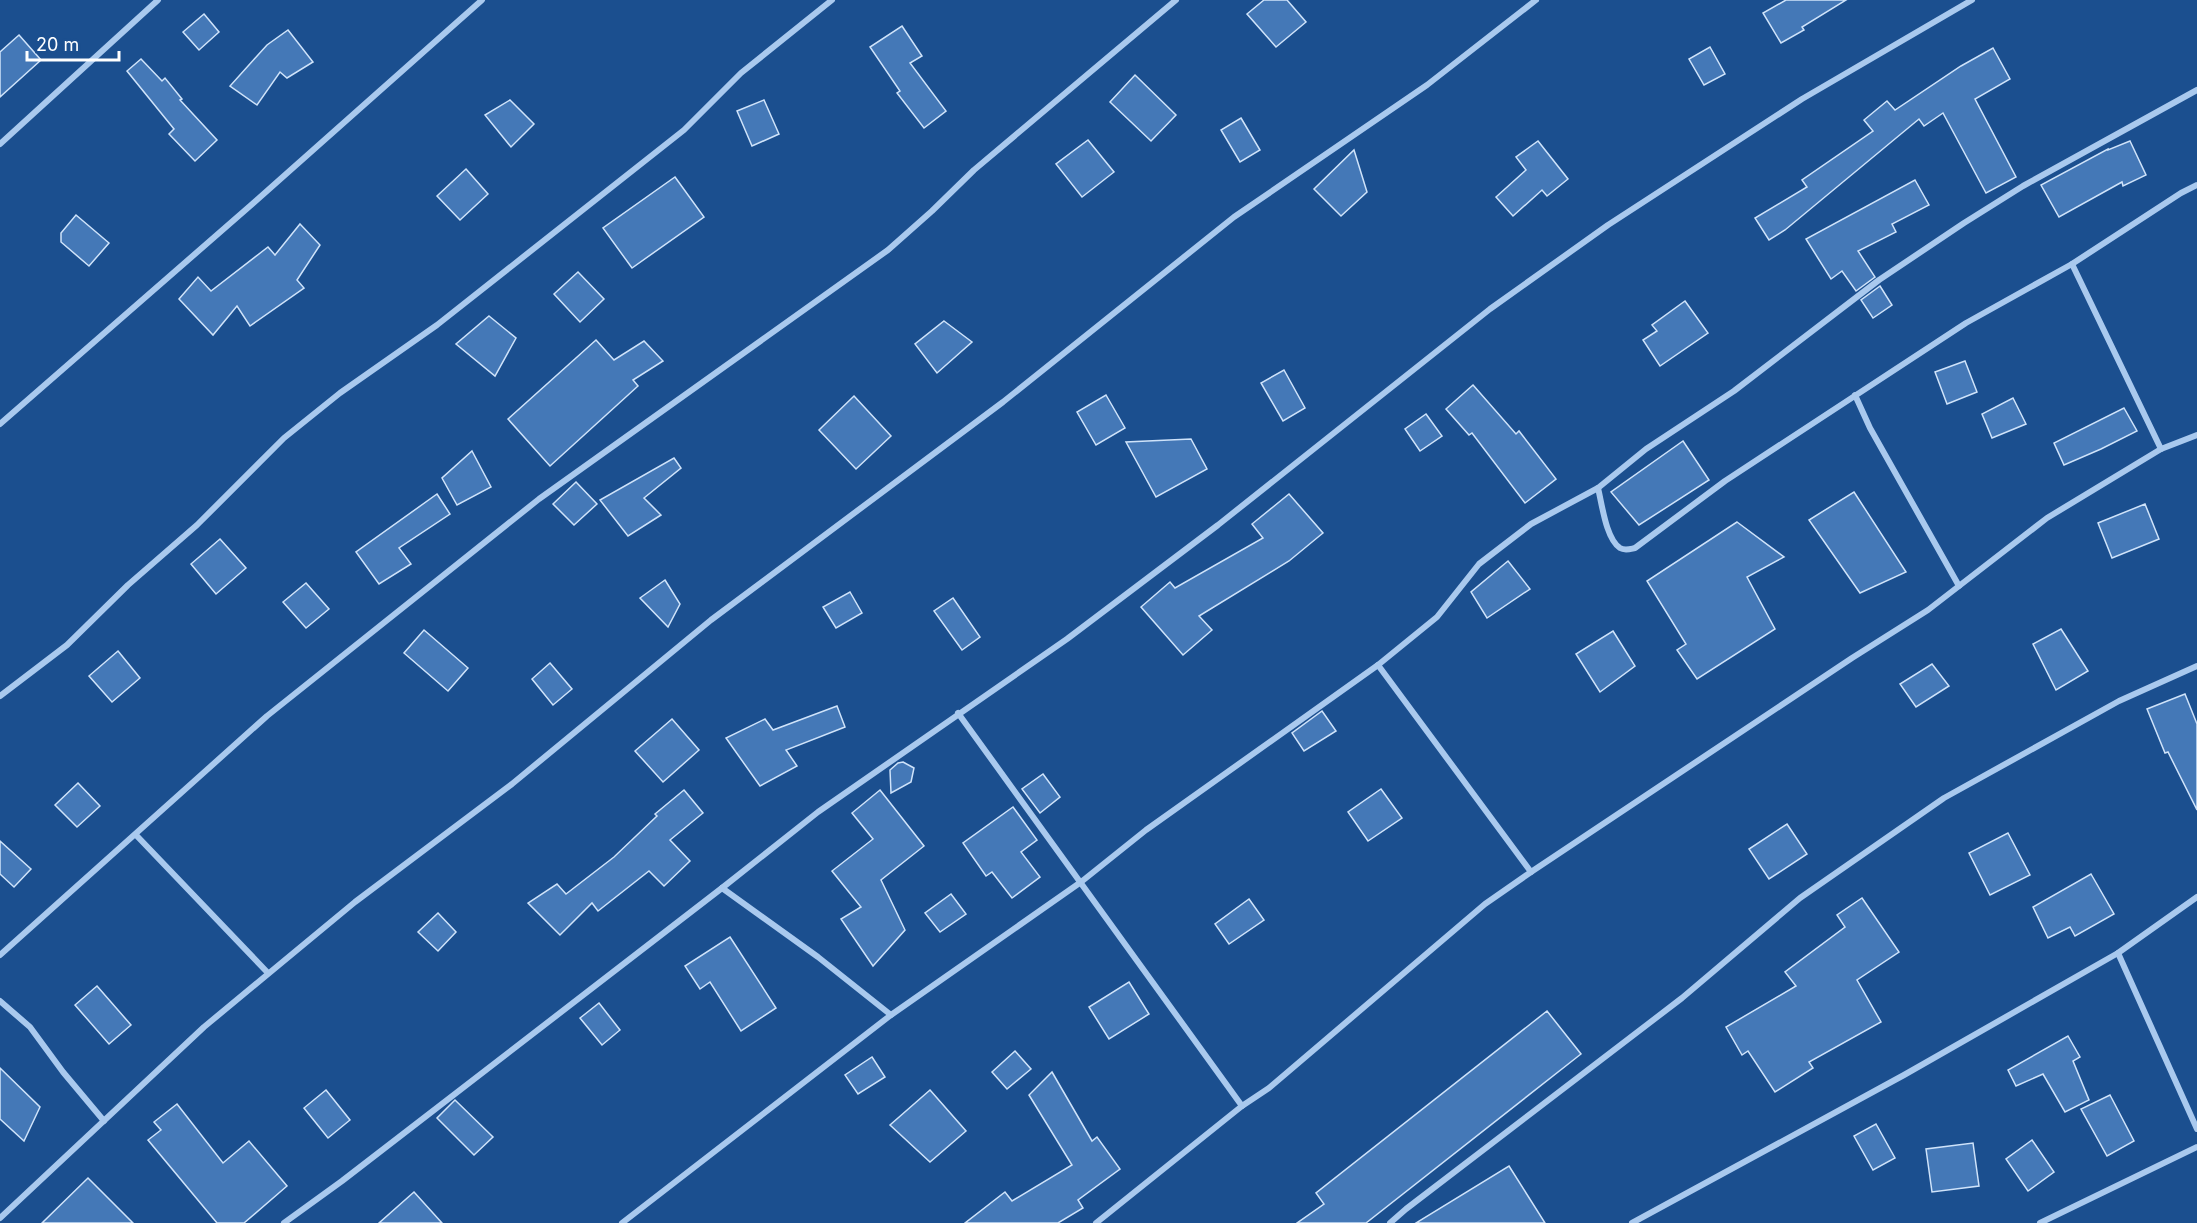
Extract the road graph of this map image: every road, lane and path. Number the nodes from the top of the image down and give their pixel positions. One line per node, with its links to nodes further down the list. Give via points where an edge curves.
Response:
1 (158, 0): 8 (street)
2 (482, 0): 12 (street)
3 (831, 0): 19 (street, via 741,73 684,130 437,325 284,438 67,645)
4 (1176, 0): 21 (street, via 974,170 888,250 539,499 267,716)
5 (1536, 0): 28 (street, via 1427,85 1234,217 1003,402 711,620 512,784)
6 (1972, 0): 20 (street, via 1802,99 1608,225 1481,316 1209,532)
7 (2197, 90): 15 (street, via 2023,186 1889,273)
8 (0, 144)
9 (2197, 185): 10 (street)
10 (2072, 264): 11 (street, via 1966,323); 14 (street)
11 (1855, 395): 15 (street, via 1725,481 1635,548 1620,548 1611,536); 16 (street)
12 (0, 424)
13 (2197, 435): 14 (street)
14 (2161, 448): 16 (street, via 2047,518)
15 (1598, 488): 17 (street, via 1531,524 1498,548 1479,564 1437,617)
16 (1959, 586): 22 (street)
17 (1378, 665): 22 (street); 23 (street, via 1146,830)
18 (2197, 666): 39 (street, via 2119,701 1934,805 1800,898 1682,998)
19 (0, 696)
20 (958, 714): 23 (street); 24 (street, via 818,812)
21 (136, 835): 27 (street); 28 (street)
22 (1531, 872): 31 (street, via 1485,904 1269,1088)
23 (1081, 882): 30 (street); 31 (street)
24 (722, 888): 30 (street); 36 (street)
25 (2197, 897): 26 (street)
26 (2118, 953): 33 (street); 40 (street)
27 (0, 955)
28 (268, 974): 32 (street, via 204,1027)
29 (0, 1001): 32 (street, via 30,1027)
30 (891, 1015): 37 (street)
31 (1242, 1106): 38 (street)
32 (104, 1121): 35 (street)
33 (2197, 1128)
34 (2197, 1147): 41 (street)
35 (0, 1218)
36 (284, 1223)
37 (622, 1223)
38 (1096, 1223)
39 (1390, 1223)
40 (1632, 1223)
41 (2040, 1223)

